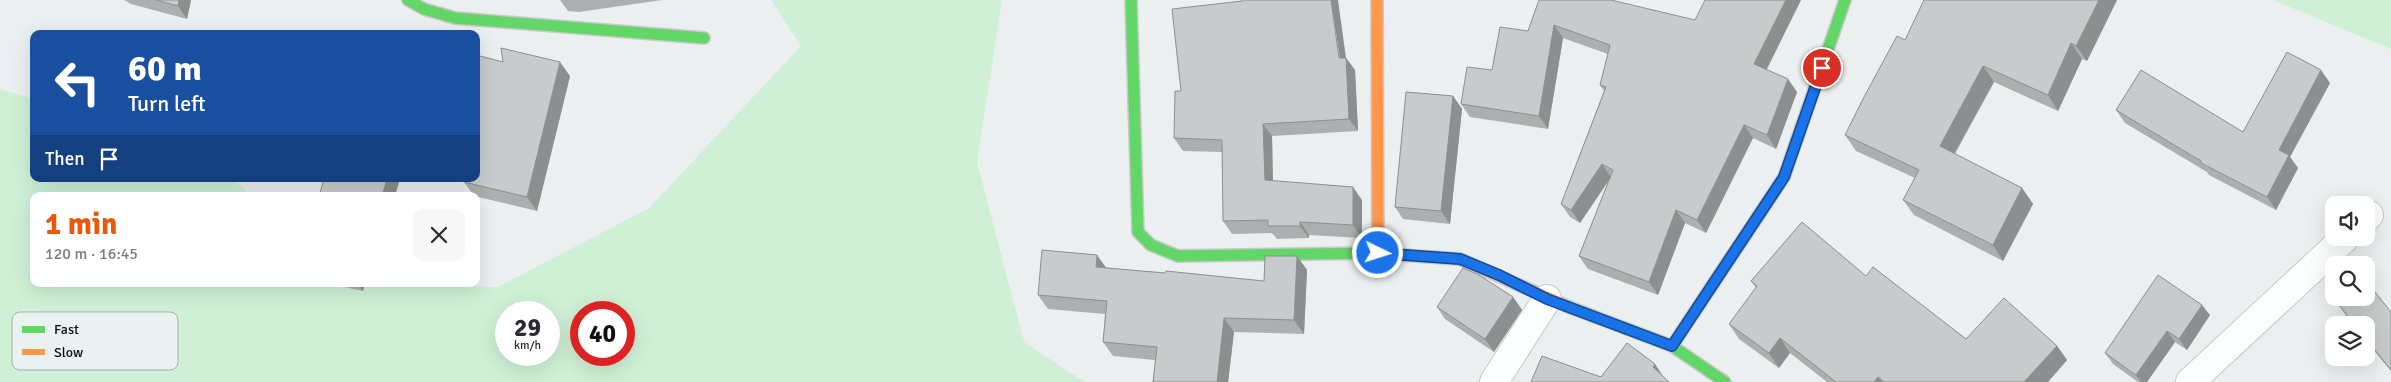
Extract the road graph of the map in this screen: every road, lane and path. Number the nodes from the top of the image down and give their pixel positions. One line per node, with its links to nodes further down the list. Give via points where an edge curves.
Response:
1 (408, 0): 5 (street, via 424,9 455,18)
2 (1131, 0): 7 (street, via 1138,232 1151,245 1178,256)
3 (1377, 0): 7 (street)
4 (1845, 0): 9 (street, via 1784,177)
5 (704, 38)
6 (2336, 246): 12 (street)
7 (1378, 253): 8 (street, via 1460,259)
8 (1547, 299): 9 (street); 10 (street)
9 (1672, 346): 11 (street)
10 (1494, 382)
11 (1725, 382)
12 (2190, 382)

